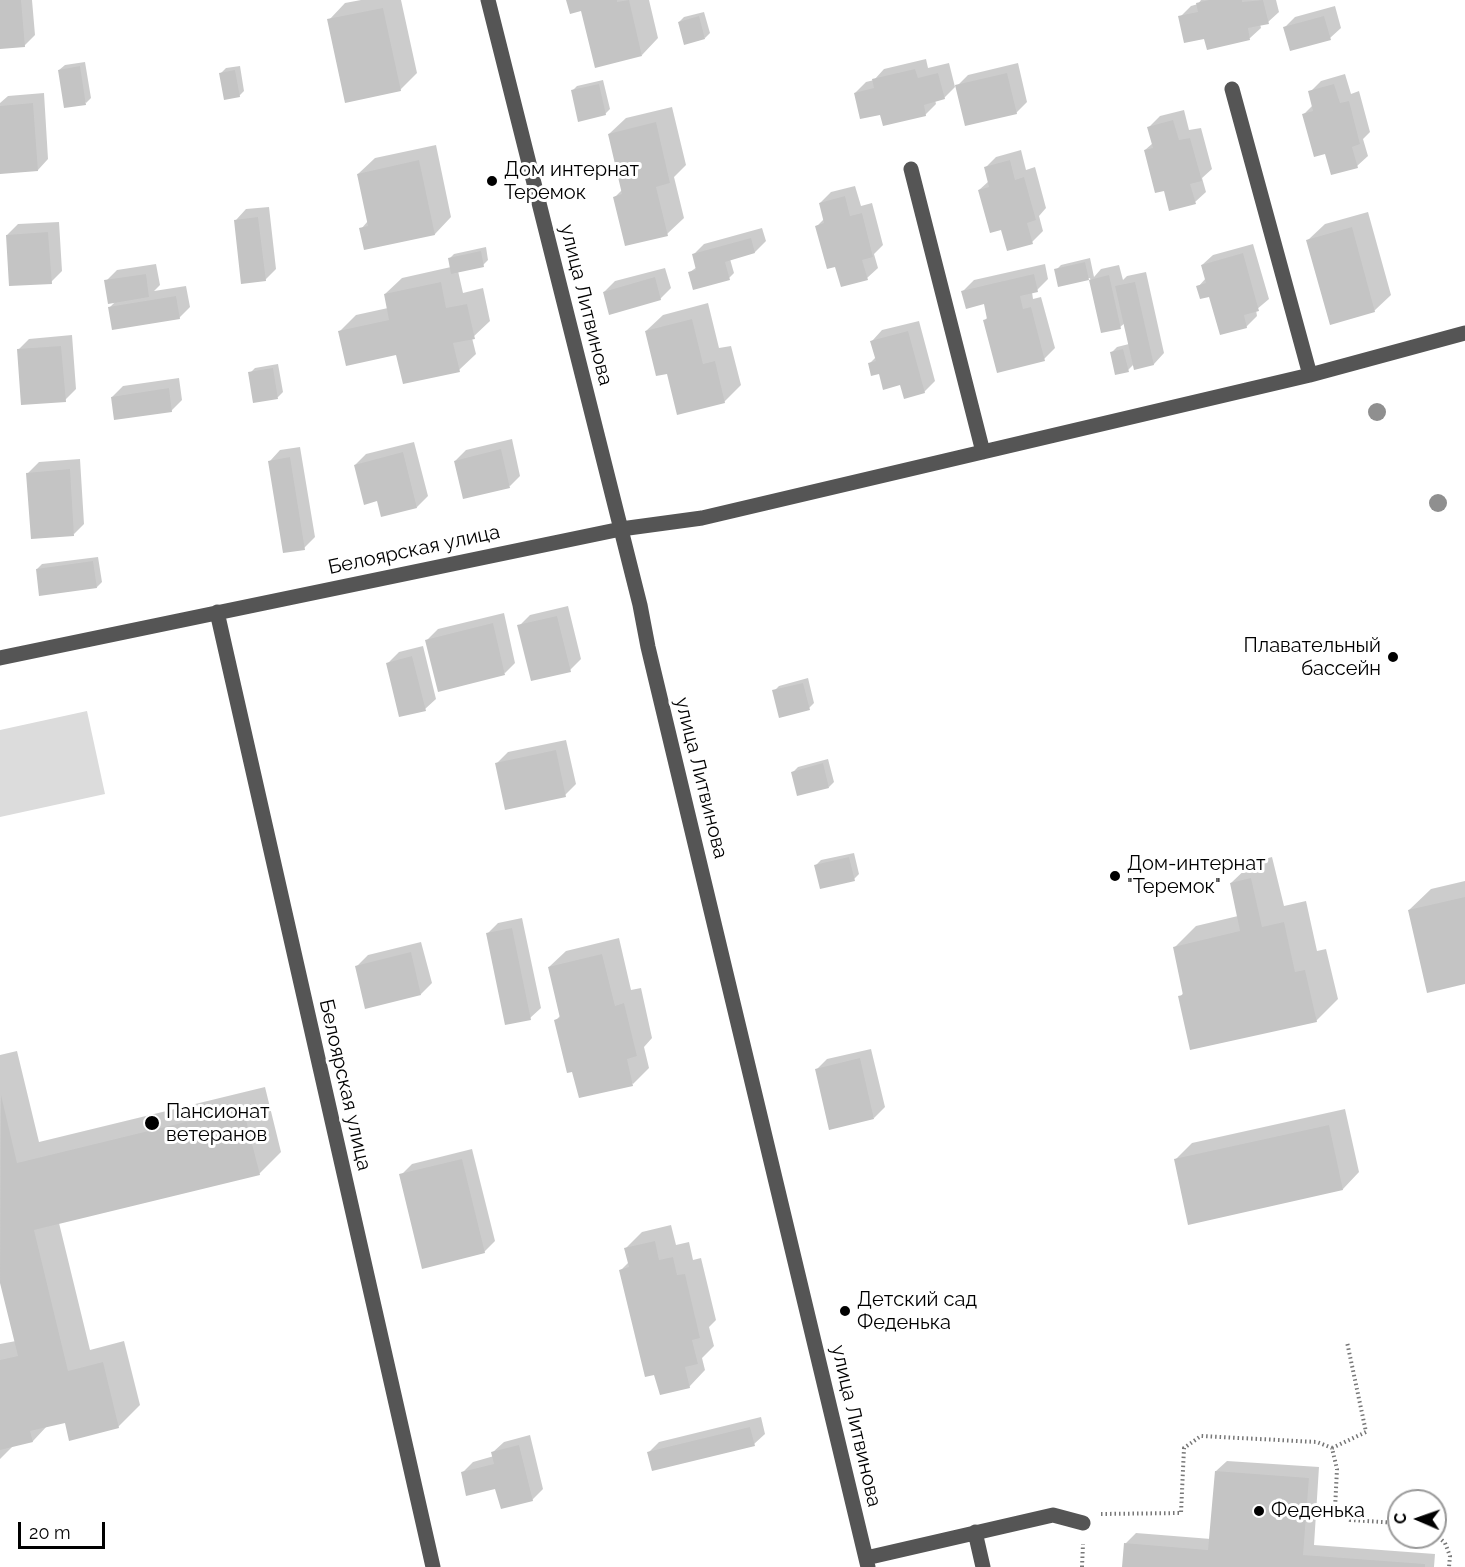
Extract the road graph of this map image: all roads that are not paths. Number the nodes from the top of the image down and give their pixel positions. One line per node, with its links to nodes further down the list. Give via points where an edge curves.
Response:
1 (488, 0): 7 (street, улица Литвинова)
2 (1232, 89): 5 (street)
3 (910, 169): 6 (street)
4 (1465, 333): 5 (street, Белоярская улица)
5 (1310, 375): 6 (street, Белоярская улица)
6 (982, 452): 7 (street, Белоярская улица, via 702,518)
7 (621, 529): 8 (street, Белоярская улица); 12 (street, улица Литвинова)
8 (217, 612): 9 (street, Белоярская улица); 13 (street, Белоярская улица)
9 (0, 658)
10 (1083, 1523): 11 (street, via 1053,1515)
11 (975, 1532): 12 (street); 14 (street)
12 (867, 1562)
13 (433, 1567)
14 (983, 1567)

